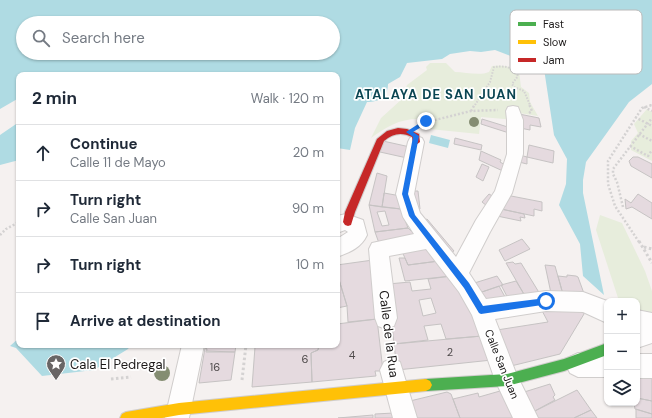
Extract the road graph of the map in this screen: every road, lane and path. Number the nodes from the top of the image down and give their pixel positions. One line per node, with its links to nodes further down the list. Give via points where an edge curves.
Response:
1 (510, 69): 7 (path, via 494,67 490,82)
2 (517, 74): 5 (path, via 512,84 524,91 532,111)
3 (652, 105): 4 (path)
4 (644, 107): 6 (path); 8 (path)
5 (513, 111): 7 (path); 26 (street, via 515,154 503,193)
6 (652, 111)
7 (471, 112): 13 (path, via 426,121)
8 (635, 117): 10 (path); 23 (path, via 608,161 608,184 615,206)
9 (652, 118): 10 (path)
10 (648, 124): 11 (path); 12 (path)
11 (652, 126)
12 (639, 134): 14 (path); 15 (path)
13 (412, 137): 19 (street, via 402,130 393,130 380,139 358,196); 21 (street, Calle San Juan, via 405,194 412,216)
14 (652, 141)
15 (630, 146): 16 (path, via 648,156); 17 (path, via 613,174 618,182)
16 (652, 150)
17 (623, 207)
18 (16, 224): 20 (path)
19 (342, 224): 22 (street, via 356,226 358,235)
20 (0, 235)
21 (429, 240): 26 (street, Calle San Juan); 29 (street, Calle de la Rua, via 379,249)
22 (340, 247)
23 (643, 247): 24 (path); 25 (path)
24 (652, 249)
25 (652, 263)
26 (458, 274): 27 (street, Calle San Juan)
27 (481, 310): 28 (street, via 546,301 583,302); 44 (street, Calle San Juan)
28 (604, 311)
29 (386, 318): 43 (path, Calle de la Rua)
30 (640, 322): 31 (street)
31 (652, 324)
32 (652, 332): 33 (street)
33 (640, 336)
34 (192, 348): 46 (street)
35 (246, 348): 45 (path)
36 (604, 350): 37 (street)
37 (564, 365): 38 (street); 44 (street)
38 (604, 365)
39 (640, 366): 40 (street)
40 (652, 366)
41 (131, 376): 42 (path)
42 (112, 379)
43 (394, 379): 44 (street); 45 (street); 48 (street, Calle de la Rua)
44 (507, 380): 49 (street, Calle San Juan)
45 (240, 403): 46 (street)
46 (178, 413): 47 (street)
47 (126, 418)
48 (404, 418)
49 (526, 418)

